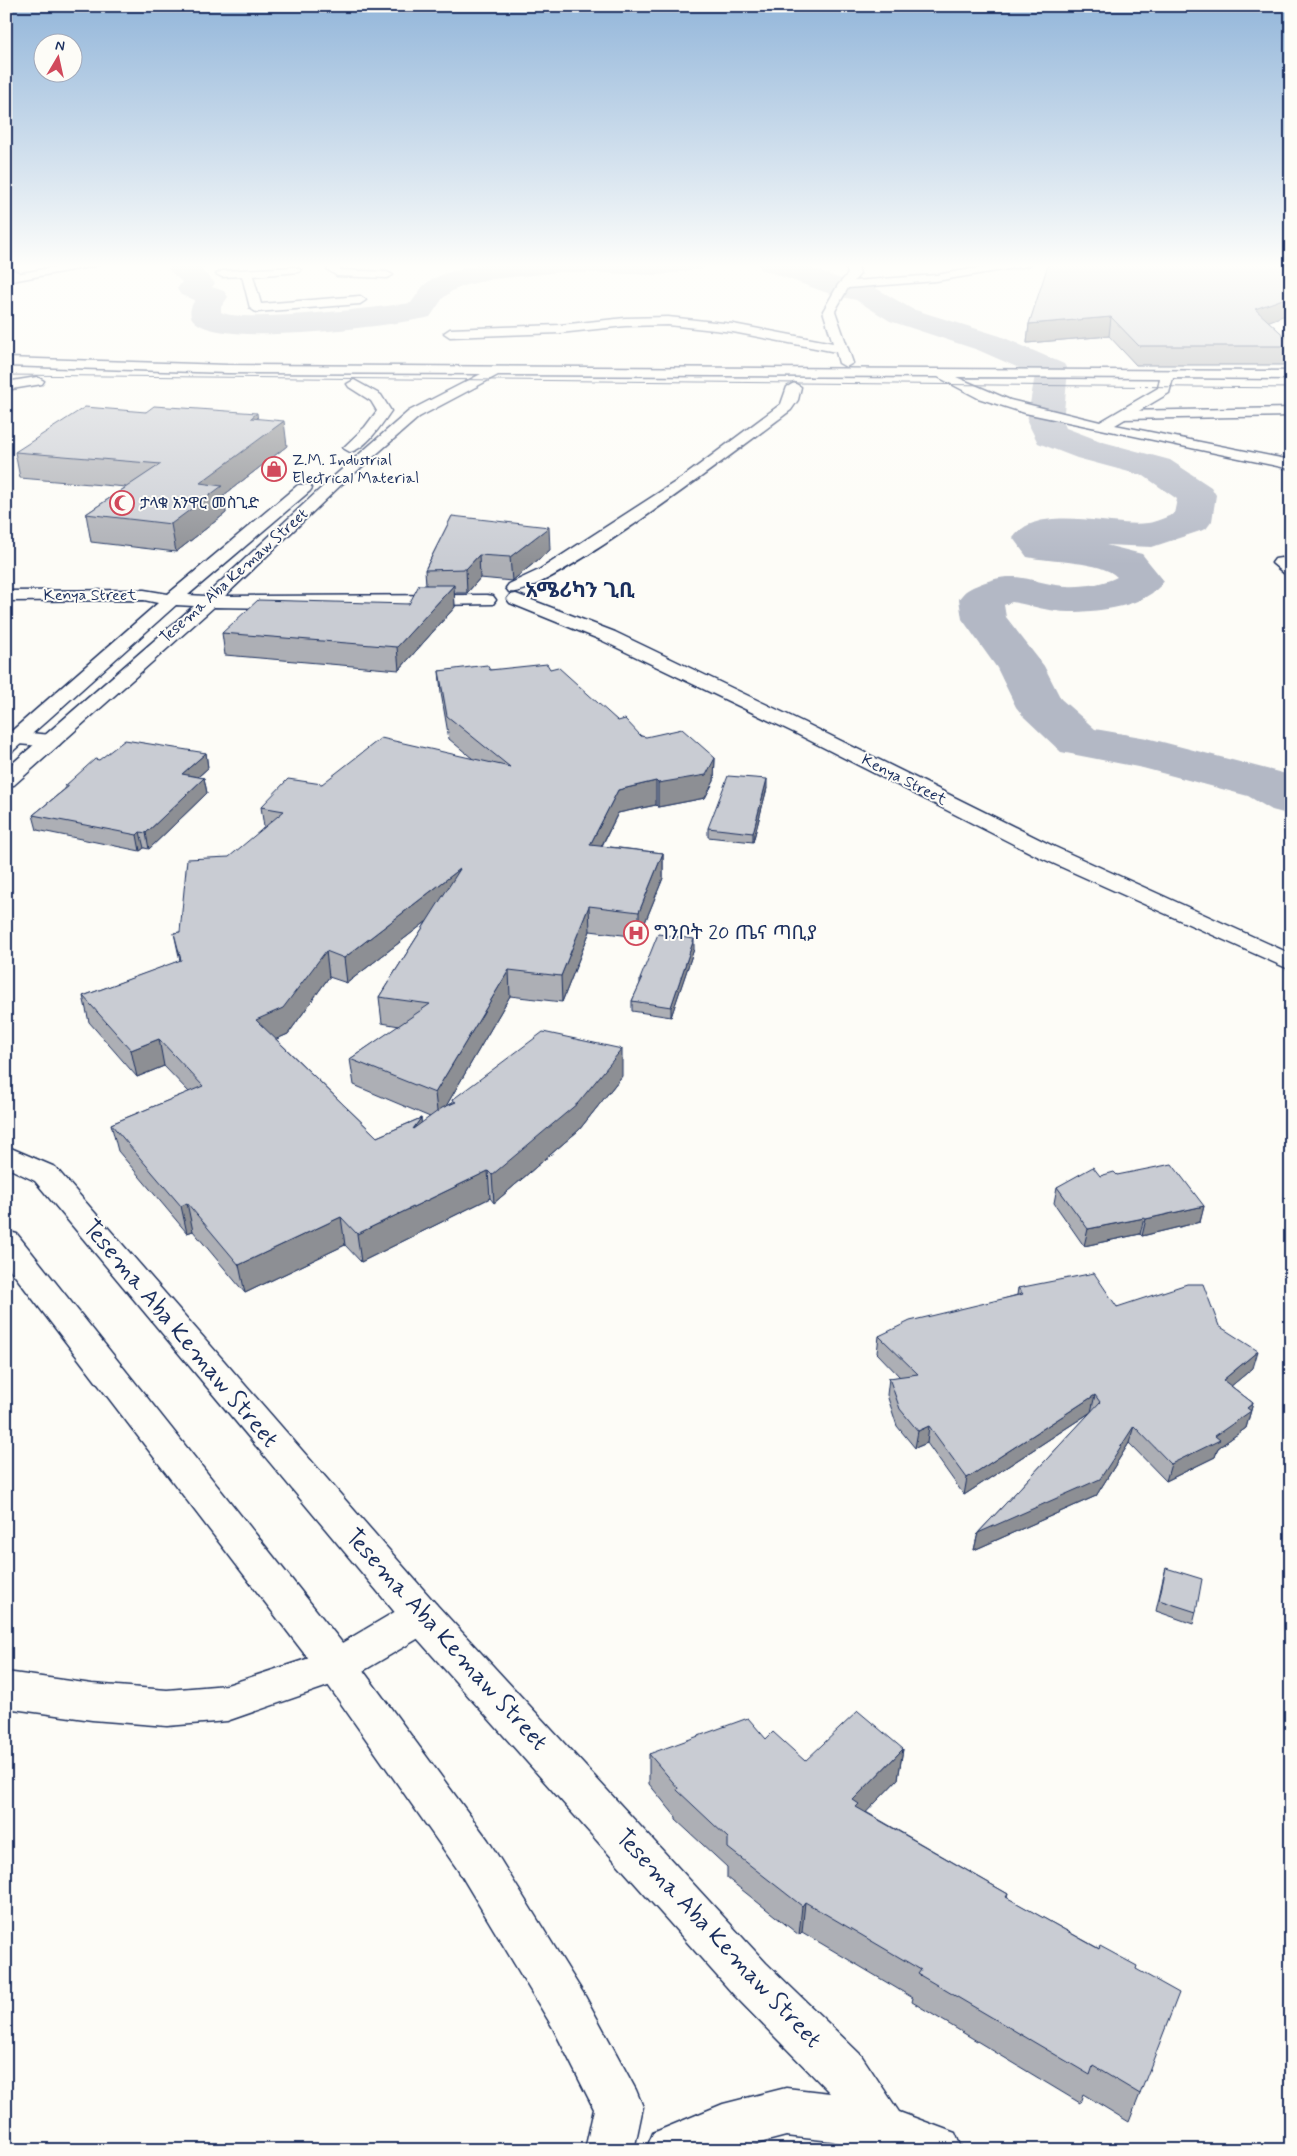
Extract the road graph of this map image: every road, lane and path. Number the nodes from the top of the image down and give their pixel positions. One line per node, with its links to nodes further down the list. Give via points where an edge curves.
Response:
1 (48, 364): 3 (main road, via 162,368)
2 (846, 364): 5 (main road)
3 (498, 371): 4 (main road); 12 (main road, Tesema Aba Kemaw Street)
4 (571, 371): 5 (main road); 15 (main road)
5 (849, 372): 6 (main road)
6 (939, 372): 7 (main road); 18 (main road)
7 (1168, 374): 8 (main road); 21 (main road)
8 (1291, 375)
9 (6, 379): 14 (main road, via 42,381)
10 (382, 384): 25 (main road, via 349,384 376,398 383,404 384,411 370,430)
11 (439, 385): 12 (main road)
12 (467, 385): 13 (main road); 31 (main road, Tesema Aba Kemaw Street, via 414,414 337,481)
13 (502, 385)
14 (6, 386)
15 (574, 386)
16 (794, 386): 28 (main road, via 792,400 786,407 688,480)
17 (934, 387): 18 (main road)
18 (962, 388): 19 (main road); 24 (main road, via 1037,412)
19 (998, 388)
20 (1136, 389): 21 (main road)
21 (1169, 390): 23 (main road)
22 (1291, 412): 23 (main road)
23 (1122, 415): 24 (main road)
24 (1102, 427): 26 (main road)
25 (341, 456)
26 (1291, 464)
27 (319, 475): 30 (main road, Tesema Aba Kemaw Street)
28 (515, 593): 31 (main road, via 502,602 487,594 365,603); 35 (main road, Kenya Street, via 802,729 1047,852)
29 (6, 596): 30 (main road, Kenya Street)
30 (177, 596): 31 (main road, Kenya Street); 32 (main road, Tesema Aba Kemaw Street)
31 (213, 598): 33 (main road, Tesema Aba Kemaw Street)
32 (10, 740): 33 (main road)
33 (52, 741): 34 (main road, Tesema Aba Kemaw Street)
34 (6, 780)
35 (1291, 963)
36 (6, 1155): 38 (main road, Tesema Aba Kemaw Street, via 45,1174)
37 (6, 1242): 39 (main road)
38 (422, 1616): 39 (main road); 41 (main road, Tesema Aba Kemaw Street, via 750,1980 844,2072)
39 (337, 1666): 40 (main road, via 227,1703 167,1708); 42 (main road, via 473,1855 569,2012 619,2107)
40 (6, 1690)
41 (883, 2130): 43 (main road, via 832,2117 786,2112 723,2128); 44 (main road)
42 (609, 2150)
43 (670, 2150)
44 (938, 2150)

